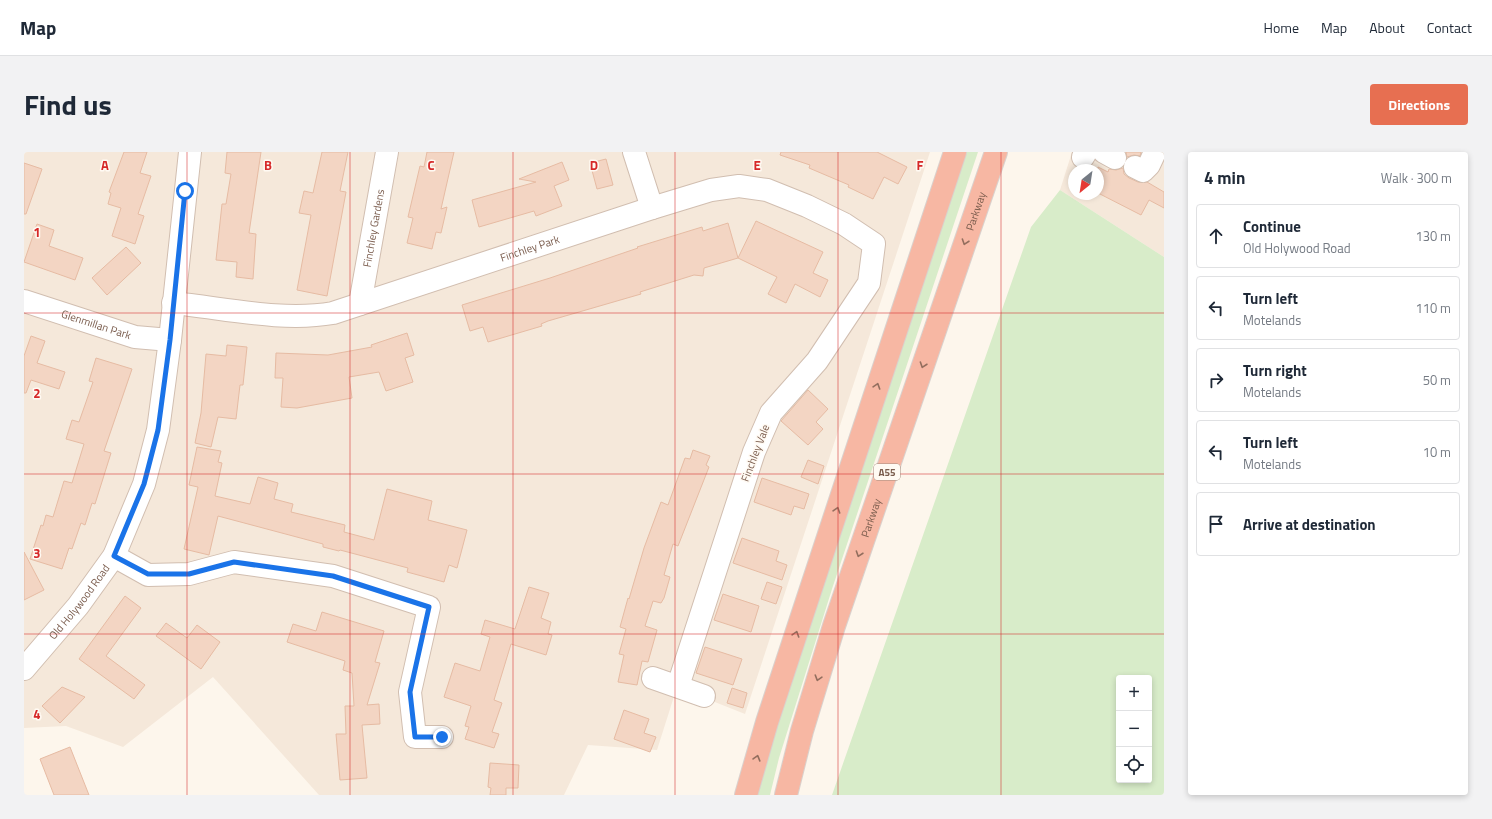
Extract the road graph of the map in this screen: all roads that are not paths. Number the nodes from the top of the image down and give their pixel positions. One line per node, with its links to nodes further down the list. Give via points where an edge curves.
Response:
1 (190, 152): 11 (street, Old Holywood Road)
2 (387, 152): 12 (street, Finchley Gardens)
3 (634, 152): 8 (street)
4 (955, 152): 20 (highway, one-way to 4, via 770,714)
5 (996, 152): 21 (highway, Parkway / A55, one-way to 21, via 834,626 802,731)
6 (1155, 152): 7 (street, via 1149,165 1142,171)
7 (1135, 167)
8 (652, 208): 9 (street, Finchley Park, via 711,190 739,186 767,190 844,224); 12 (street, Finchley Park)
9 (874, 244): 17 (street, Finchley Vale, via 869,283 816,361 770,413 754,452)
10 (24, 301): 13 (street, Glenmillan Park, via 135,337)
11 (173, 303): 12 (street, Finchley Park, via 314,316); 13 (street, Old Holywood Road)
12 (360, 304)
13 (170, 340): 14 (street, Old Holywood Road, via 158,430 144,484)
14 (114, 556): 15 (street, Old Holywood Road, via 78,606); 19 (street, via 148,574 189,574 234,562 333,576 429,607 410,692 415,737)
15 (26, 665)
16 (653, 678): 17 (street)
17 (678, 686): 18 (street)
18 (704, 696)
19 (442, 737)
20 (746, 795)
21 (786, 795)

